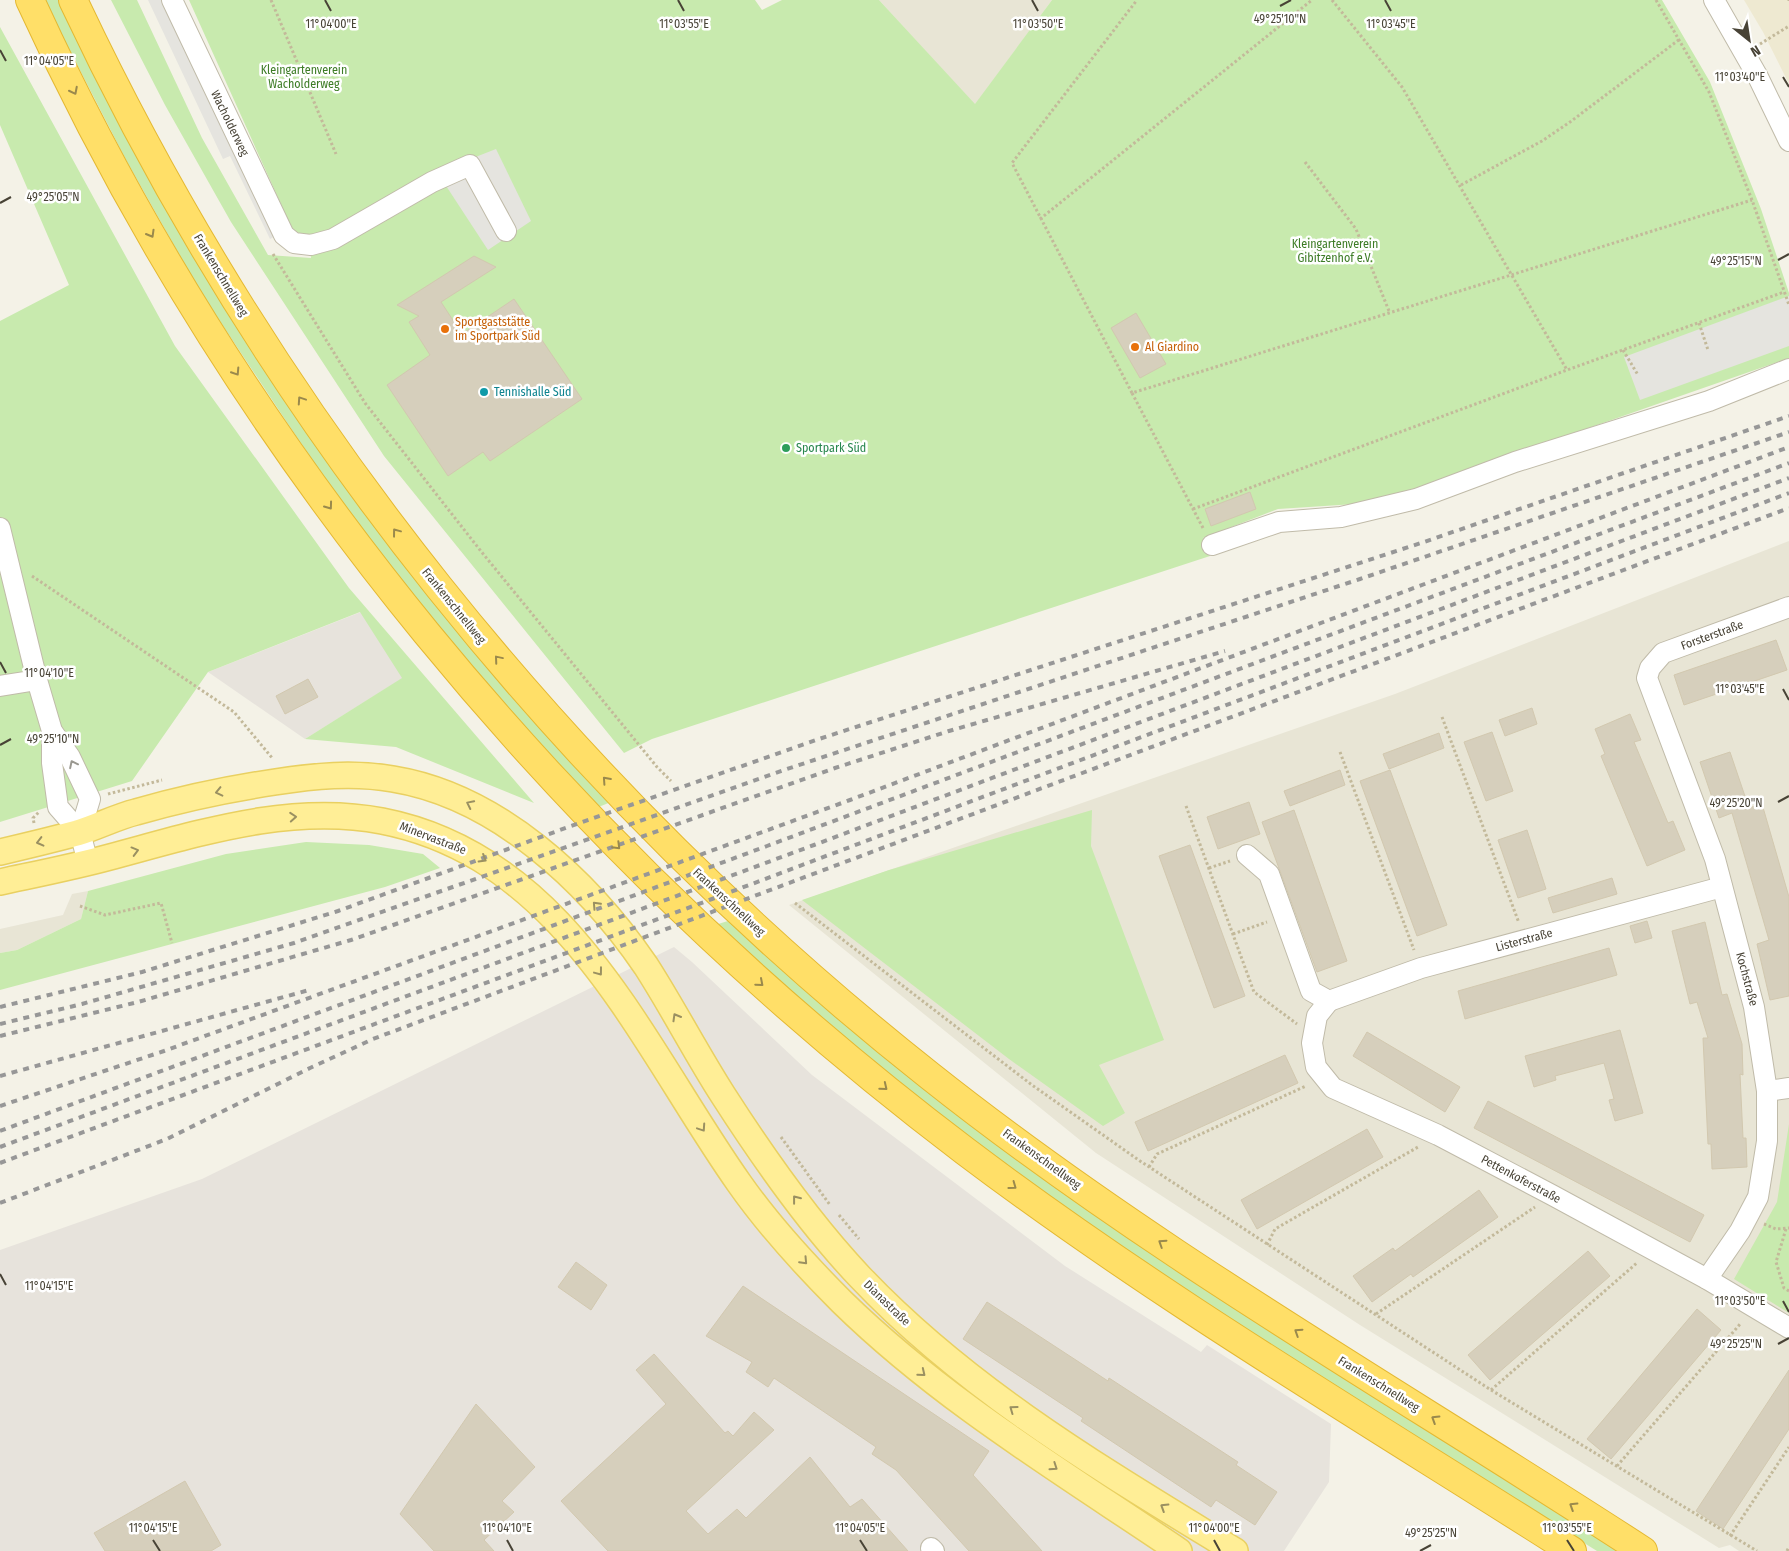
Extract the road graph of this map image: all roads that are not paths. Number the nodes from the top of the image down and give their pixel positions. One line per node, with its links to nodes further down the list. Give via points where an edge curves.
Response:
1 (30, 0): 28 (highway, one-way to 28, via 88,118 146,225 195,308 292,456 448,660 564,791 633,862 787,1006 922,1118 1006,1181 1245,1343)
2 (73, 0): 29 (highway, Frankenschnellweg, one-way to 2, via 1324,1349 1142,1230 1019,1144 836,999 749,922 664,840 515,679 428,574 357,480 289,381 203,244 117,91)
3 (172, 0): 6 (street, Wacholderweg, via 284,235 294,243 312,245 333,239 432,182 470,165)
4 (1714, 0): 5 (street)
5 (1789, 141)
6 (506, 231)
7 (1789, 369): 9 (street, via 1709,401 1515,462 1416,498 1341,517 1279,522)
8 (0, 528): 12 (street)
9 (1212, 545)
10 (1789, 607): 11 (street, Forsterstraße, via 1663,653 1650,668)
11 (1647, 678): 20 (street, Kochstraße, via 1715,859)
12 (37, 680): 13 (street); 14 (street)
13 (0, 686)
14 (52, 731): 15 (street, via 52,763 58,806); 15 (street, one-way to 14, via 90,799 70,757)
15 (80, 832): 16 (main road, one-way to 16); 18 (street); 27 (main road, Dianastraße, one-way to 15, via 1025,1418 951,1362 881,1298 835,1249 761,1152 638,956 588,896 505,822 443,792 405,781 335,775 227,790 134,812)
16 (0, 852)
17 (1247, 855): 21 (street, via 1269,874 1311,991)
18 (88, 863): 19 (main road, Minervastraße); 26 (main road, Minervastraße, one-way to 26, via 222,828 292,817 357,817 432,835 466,849 497,868 556,919 607,983 748,1196 800,1257 862,1321 964,1404)
19 (0, 882)
20 (1722, 887): 21 (street, Listerstraße, via 1421,968); 23 (street, Kochstraße, via 1754,1007)
21 (1329, 1001): 24 (street, Pettenkoferstraße, via 1317,1016 1312,1035 1316,1067 1333,1088 1438,1136)
22 (1789, 1088): 23 (street)
23 (1767, 1091): 24 (street, Kochstraße, via 1767,1141 1758,1198 1740,1231)
24 (1707, 1278): 25 (street, Pettenkoferstraße)
25 (1789, 1328)
26 (1179, 1551)
27 (1235, 1551)
28 (1572, 1551)
29 (1643, 1551)

